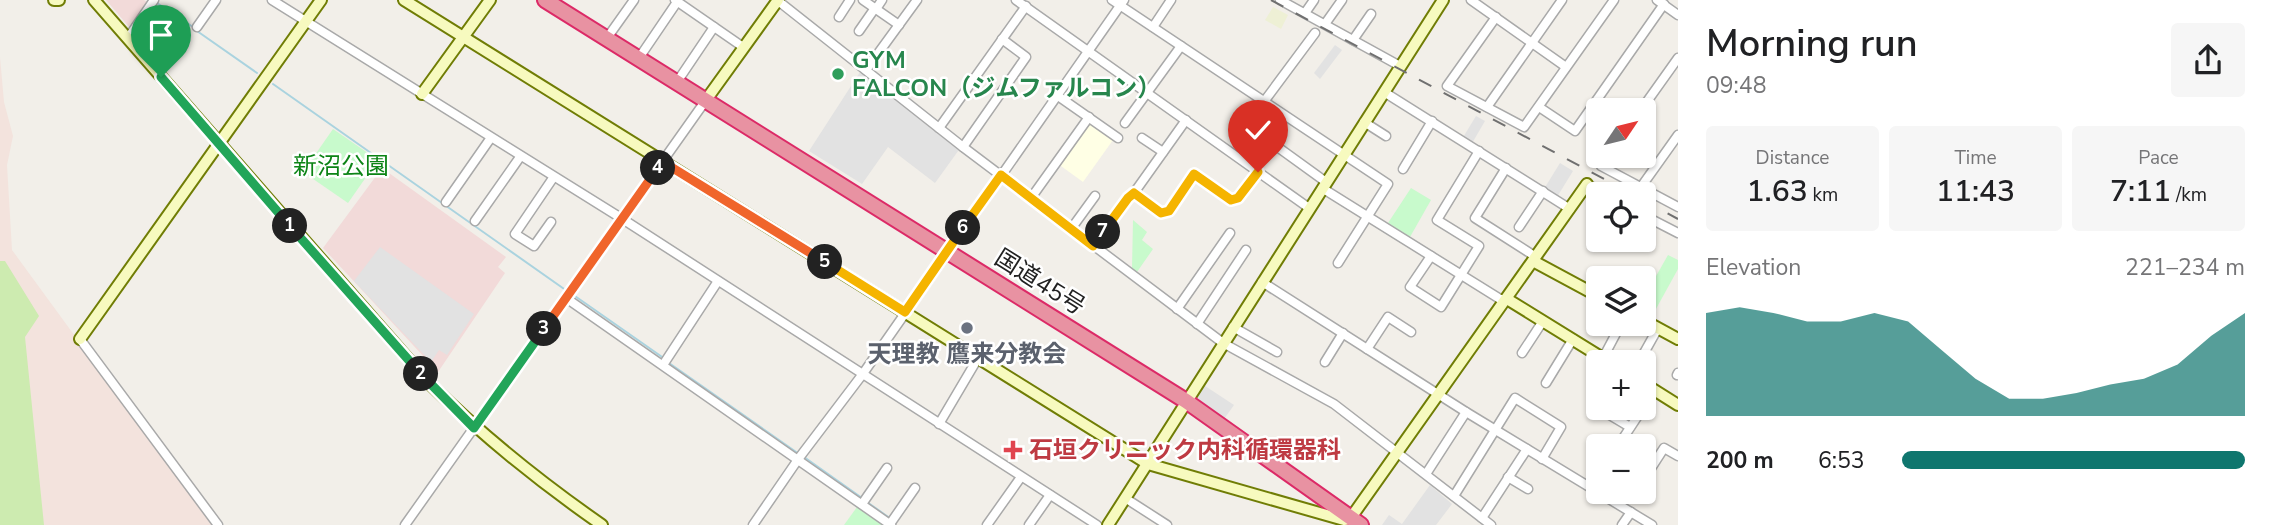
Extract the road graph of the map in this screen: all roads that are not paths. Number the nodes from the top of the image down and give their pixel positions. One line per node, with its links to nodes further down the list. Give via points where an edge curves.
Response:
1 (94, 0): 43 (street)
2 (216, 0): 37 (street)
3 (272, 0): 34 (street)
4 (321, 0): 34 (street)
5 (404, 0): 42 (street)
6 (490, 0): 42 (street)
7 (634, 0): 44 (street)
8 (777, 0): 49 (street); 55 (street)
9 (850, 0): 32 (street)
10 (863, 0): 28 (street)
11 (882, 0): 28 (street)
12 (917, 0): 36 (street)
13 (1016, 0): 27 (street)
14 (1171, 0): 39 (street)
15 (1314, 0): 29 (street)
16 (1342, 0): 35 (street)
17 (1443, 0): 53 (street)
18 (1471, 0): 33 (street)
19 (1562, 0): 47 (street)
20 (1614, 0): 54 (street)
21 (676, 1): 38 (street); 51 (street)
22 (1284, 1): 29 (street)
23 (153, 2): 43 (street)
24 (1119, 2): 39 (street); 50 (street)
25 (1661, 2): 31 (street); 65 (street, via 1575,131)
26 (555, 3): 44 (highway, 国道45号)
27 (1026, 6): 45 (street); 50 (street)
28 (875, 9): 36 (street); 40 (street)
29 (1305, 13): 35 (street)
30 (1371, 14): 46 (street)
31 (1678, 15)
32 (839, 16)
33 (1496, 17): 47 (street); 64 (street, via 1447,86)
34 (306, 21): 59 (street); 78 (street)
35 (1325, 24): 46 (street)
36 (899, 25): 55 (street)
37 (197, 27)
38 (714, 27): 49 (street); 56 (street)
39 (1153, 27): 48 (street)
40 (859, 31)
41 (1315, 33): 63 (street)
42 (463, 37): 59 (street); 84 (street)
43 (128, 38): 78 (street)
44 (607, 38): 51 (highway, 国道45号)
45 (1002, 39): 71 (street); 79 (street, via 1026,57)
46 (1353, 40): 53 (street)
47 (1532, 43): 54 (street); 64 (street)
48 (1181, 46): 58 (street); 63 (street)
49 (743, 47): 62 (street)
50 (1088, 51): 58 (street); 60 (street)
51 (639, 58): 56 (highway, 国道45号)
52 (1678, 58): 61 (street)
53 (1400, 66): 57 (street)
54 (1566, 67): 65 (street)
55 (866, 70): 71 (street)
56 (677, 82): 62 (highway, 国道45号)
57 (1384, 92): 68 (street); 69 (street)
58 (1147, 93): 67 (street); 70 (street)
59 (422, 94): 77 (street)
60 (1058, 96): 66 (street); 89 (street)
61 (1650, 98)
62 (706, 100): 84 (street); 115 (highway, 国道45号)
63 (1263, 103): 82 (street)
64 (1487, 107): 65 (street, via 1524,127)
65 (1539, 107)
66 (1089, 117): 75 (street); 99 (street)
67 (1186, 120): 81 (street); 88 (street)
68 (1432, 121): 80 (street); 87 (street)
69 (1364, 122): 74 (street); 82 (street)
70 (1125, 124)
71 (939, 128): 79 (street)
72 (1261, 135): 93 (street)
73 (1678, 135): 92 (street)
74 (1386, 136)
75 (1118, 138)
76 (1142, 138): 81 (street)
77 (490, 139): 83 (street); 100 (street)
78 (217, 143): 133 (street); 156 (street)
79 (963, 147): 89 (street)
80 (1479, 151): 85 (street); 119 (street, via 1437,220 1479,246)
81 (1163, 152): 96 (street)
82 (1343, 156): 93 (street); 104 (street, via 1388,184)
83 (520, 157): 90 (street); 106 (street)
84 (663, 162): 105 (street); 126 (street)
85 (1506, 168): 95 (street); 117 (street, via 1475,218)
86 (1605, 168): 91 (street)
87 (1403, 169)
88 (1258, 172): 96 (street, via 1238,198 1231,200 1194,174 1169,211 1161,213); 102 (street)
89 (1001, 175): 99 (street); 115 (street)
90 (553, 178): 105 (street); 107 (street, via 515,234 534,246)
91 (1631, 182)
92 (1645, 182)
93 (1324, 185): 102 (street); 104 (street)
94 (1586, 185): 103 (street)
95 (1543, 191): 103 (street); 109 (street)
96 (1134, 193): 113 (street)
97 (1656, 195): 101 (street)
98 (1095, 196): 110 (street)
99 (1031, 198): 110 (street)
100 (446, 202)
101 (1678, 207)
102 (1309, 208): 121 (street)
103 (1570, 209): 117 (street)
104 (1368, 216): 116 (street); 118 (street)
105 (621, 218): 120 (street); 123 (street)
106 (475, 221)
107 (551, 222)
108 (1656, 222): 112 (street)
109 (1519, 227)
110 (1070, 229): 113 (street)
111 (1230, 233): 125 (street)
112 (1678, 233)
113 (1093, 246): 125 (street)
114 (1246, 250): 128 (street)
115 (946, 251): 126 (street); 149 (highway, 国道45号)
116 (1431, 256): 119 (street); 119 (street, via 1410,287 1441,307)
117 (1534, 259): 122 (street); 124 (street)
118 (1338, 262)
119 (1461, 275): 124 (street)
120 (718, 281): 143 (street); 145 (street)
121 (1262, 282): 129 (street); 132 (street)
122 (1586, 289)
123 (569, 295): 143 (street); 156 (street)
124 (1507, 299): 127 (street); 148 (street)
125 (1177, 309): 128 (street)
126 (905, 312): 142 (street); 145 (street)
127 (1543, 321): 134 (street); 141 (street)
128 (1198, 324): 136 (street)
129 (1233, 327): 136 (street); 140 (street)
130 (1658, 328): 135 (street); 139 (street)
131 (1411, 332): 137 (street, via 1388,317)
132 (1343, 333): 137 (street); 144 (street)
133 (80, 339): 180 (street)
134 (1573, 339): 138 (street); 146 (street)
135 (1678, 339)
136 (1223, 343): 149 (street); 160 (street, via 1334,404)
137 (1367, 349): 148 (street)
138 (1590, 350)
139 (1646, 350)
140 (1277, 352)
141 (1522, 353)
142 (978, 358): 154 (street); 165 (street)
143 (665, 362): 162 (street)
144 (1325, 362)
145 (862, 375): 154 (street); 162 (street)
146 (1546, 383)
147 (1656, 391): 150 (street)
148 (1438, 394): 151 (street); 160 (street)
149 (1186, 401): 165 (street); 179 (highway, 国道45号)
150 (1678, 405)
151 (1466, 412): 157 (street); 167 (street)
152 (1619, 420): 155 (street)
153 (1635, 420): 155 (street)
154 (939, 424): 168 (street)
155 (1630, 427): 158 (street)
156 (474, 428): 181 (street); 182 (street)
157 (1496, 430): 159 (street); 163 (street, via 1515,398 1561,427); 173 (street)
158 (1626, 434)
159 (1527, 449): 163 (street); 169 (street)
160 (1398, 452): 167 (street); 179 (street)
161 (1678, 456): 164 (street, via 1664,448)
162 (799, 457): 175 (street); 183 (street)
163 (1542, 459): 176 (street)
164 (1656, 460)
165 (1148, 464): 174 (street); 179 (street)
166 (887, 468): 175 (street)
167 (1426, 474): 173 (street)
168 (1021, 477): 172 (street); 184 (street)
169 (1508, 477): 171 (street); 177 (street)
170 (915, 488): 178 (street)
171 (1528, 489)
172 (1050, 495): 185 (street); 186 (street)
173 (1454, 496): 177 (street)
174 (1125, 498): 187 (street); 188 (street)
175 (863, 501): 178 (street)
176 (1631, 512): 190 (street); 191 (street)
177 (1482, 518): 189 (street)
178 (892, 522)
179 (1355, 522)
180 (218, 525)
181 (405, 525)
182 (602, 525)
183 (753, 525)
184 (987, 525)
185 (1029, 525)
186 (1097, 525)
187 (1108, 525)
188 (1167, 525)
189 (1491, 525)
190 (1622, 525)
191 (1652, 525)

